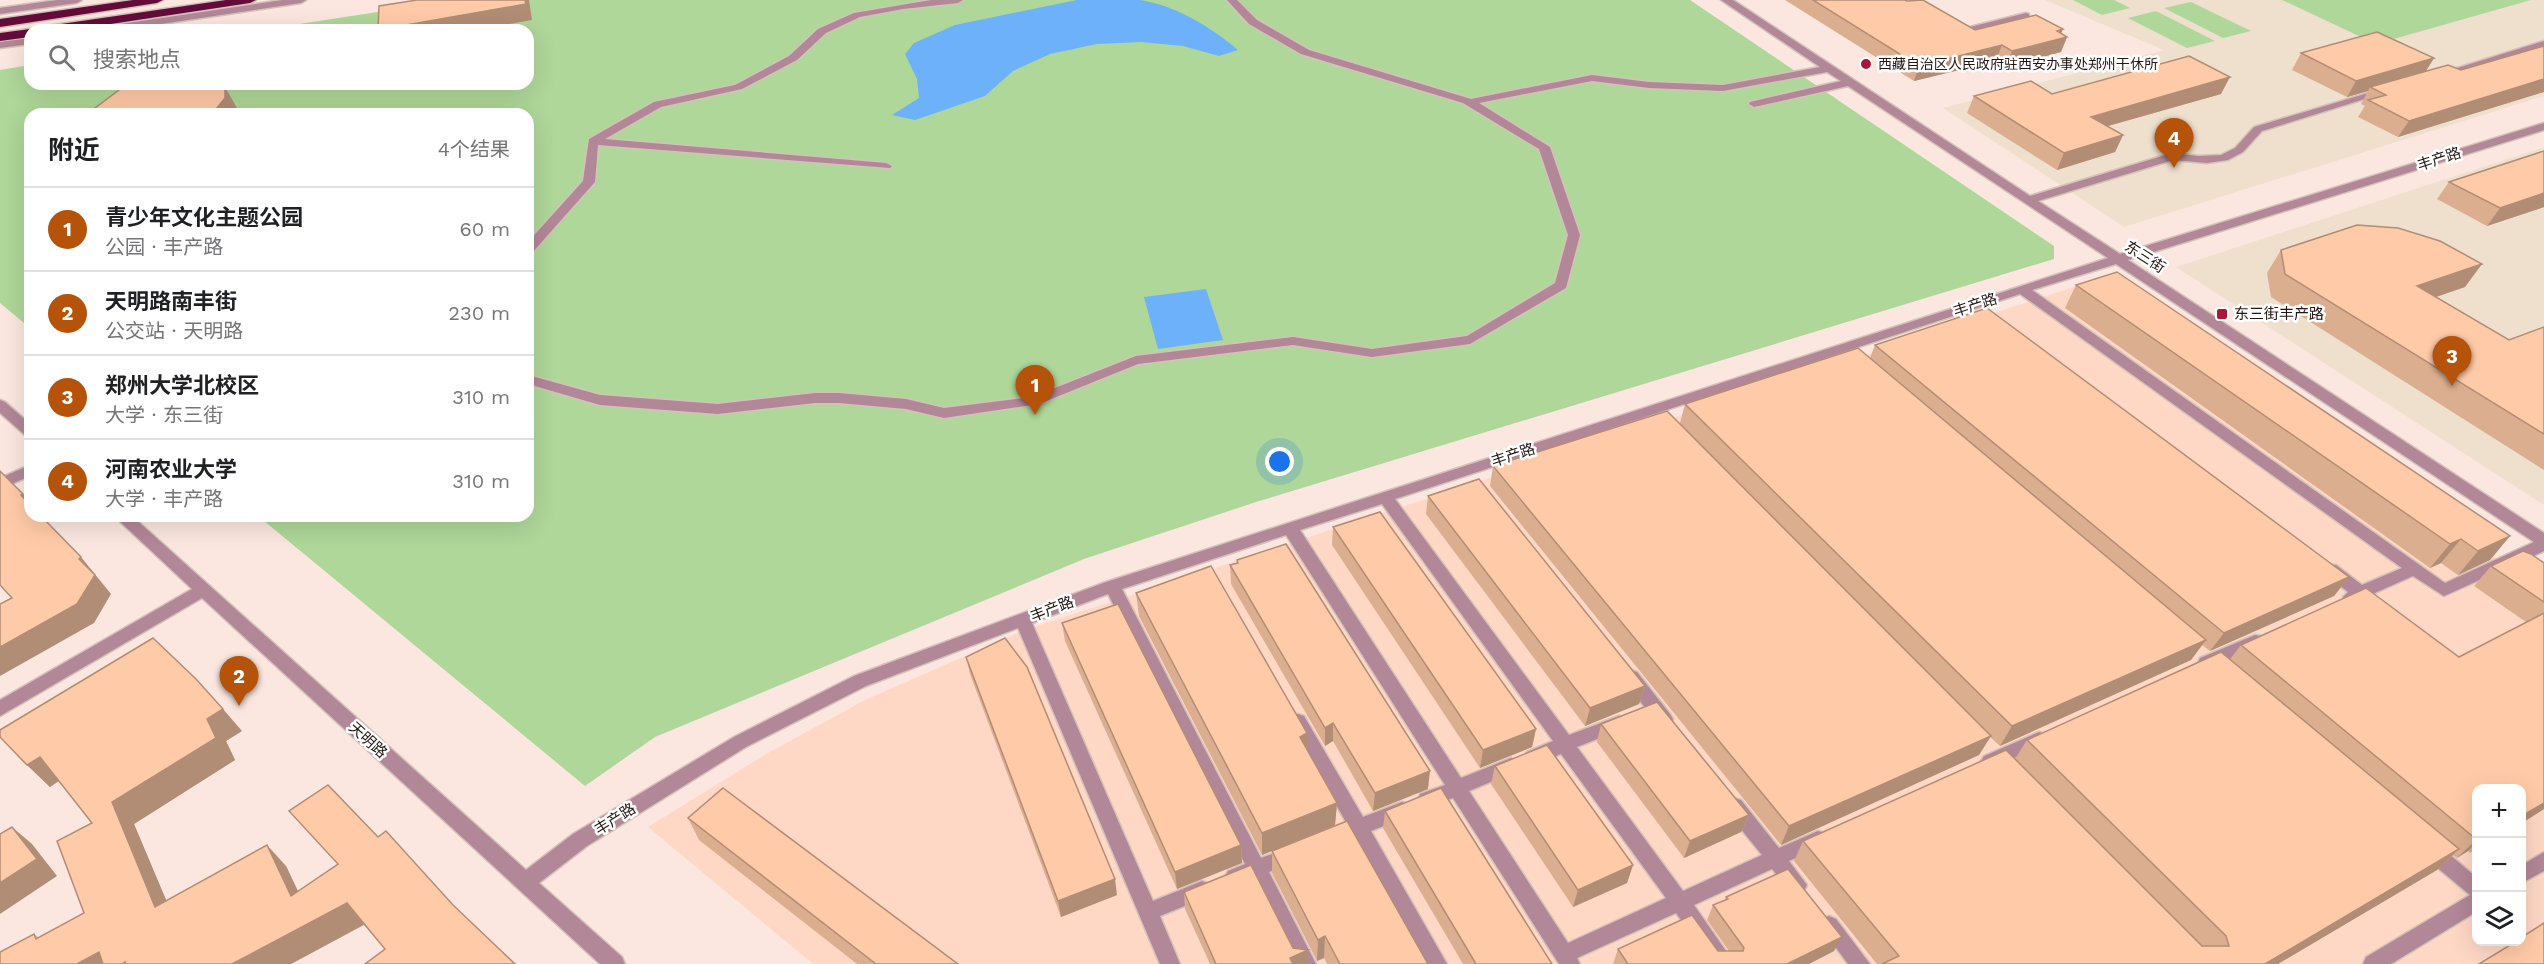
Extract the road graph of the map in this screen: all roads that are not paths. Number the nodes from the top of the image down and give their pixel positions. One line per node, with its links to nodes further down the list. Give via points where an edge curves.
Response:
1 (77, 0): 8 (street)
2 (157, 0): 11 (highway)
3 (250, 0): 12 (highway)
4 (301, 0): 13 (street)
5 (958, 0): 26 (street, via 857,15 822,31 793,58 738,87 658,104)
6 (1233, 0): 36 (street, via 1253,22 1305,52 1467,101 1544,147 1574,235 1562,285 1470,339 1372,352 1293,341 1137,360 1034,401 944,413 906,404 839,398 718,410 600,400)
7 (1726, 0): 19 (street, 东三街)
8 (0, 11)
9 (2026, 16): 10 (street, via 1965,31)
10 (1947, 21)
11 (0, 23)
12 (88, 24)
13 (141, 24)
14 (24, 34): 15 (highway)
15 (0, 37)
16 (24, 42): 18 (street)
17 (2544, 44): 20 (street)
18 (0, 45)
19 (1830, 68): 21 (street, 东三街); 23 (street, via 1723,88 1592,78)
20 (2430, 78)
21 (1850, 82): 24 (street); 28 (street, 东三街)
22 (2396, 88): 28 (street, via 2258,129 2230,156 2172,156)
23 (1470, 102)
24 (1754, 104)
25 (2544, 126): 30 (street, 丰产路)
26 (593, 141): 27 (street); 29 (street, via 590,182)
27 (886, 166)
28 (2028, 200): 30 (street, 东三街)
29 (534, 243)
30 (2120, 260): 31 (street, 丰产路); 48 (street, 东三街)
31 (2022, 289): 32 (street, 丰产路); 51 (street)
32 (1975, 305): 33 (street); 34 (street, 丰产路)
33 (1994, 319)
34 (1839, 349): 35 (street); 38 (street, 丰产路)
35 (1857, 364)
36 (534, 381)
37 (0, 405): 39 (street)
38 (1654, 410): 40 (street); 41 (street, 丰产路)
39 (24, 427)
40 (1670, 427)
41 (1466, 471): 44 (street); 45 (street, 丰产路)
42 (24, 473): 43 (street)
43 (0, 484)
44 (1480, 489)
45 (1385, 497): 47 (street, 丰产路); 70 (street)
46 (129, 522): 54 (street, 天明路)
47 (1290, 528): 49 (street, 丰产路); 74 (street)
48 (2544, 543): 51 (street, via 2444,590)
49 (1204, 556): 52 (street); 53 (street, 丰产路)
50 (2314, 558): 55 (street)
51 (2414, 569): 55 (street)
52 (1215, 576)
53 (1112, 586): 57 (street, 丰产路); 81 (street)
54 (203, 590): 66 (street); 83 (street, 天明路)
55 (2361, 593): 56 (street)
56 (2340, 603)
57 (1023, 620): 83 (street, 丰产路, via 860,681 740,742 580,840); 87 (street)
58 (2274, 632): 61 (street)
59 (2190, 647): 61 (street)
60 (1619, 662): 65 (street)
61 (2209, 662): 62 (street); 63 (street)
62 (2187, 672)
63 (2226, 677)
64 (1290, 707): 76 (street)
65 (1655, 708): 68 (street); 70 (street)
66 (0, 709)
67 (2060, 729): 71 (street)
68 (1677, 735)
69 (1980, 741): 71 (street)
70 (1565, 744): 74 (street); 85 (street)
71 (1996, 758): 72 (street); 73 (street)
72 (1976, 768)
73 (2013, 775)
74 (1457, 788): 76 (street); 88 (street)
75 (1726, 796): 79 (street)
76 (1359, 828): 81 (street); 92 (street)
77 (1839, 830): 79 (street)
78 (2414, 836): 84 (street)
79 (1776, 858): 85 (street); 94 (street)
80 (2544, 861): 82 (street)
81 (1257, 868): 87 (street); 91 (street)
82 (2526, 872)
83 (525, 882): 89 (street, 天明路)
84 (2472, 886)
85 (1680, 902): 88 (street); 93 (street)
86 (2472, 904): 95 (street)
87 (1148, 912): 90 (street)
88 (1567, 959)
89 (615, 964)
90 (1170, 964)
91 (1306, 964)
92 (1437, 964)
93 (1725, 964)
94 (1860, 964)
95 (2373, 964)

